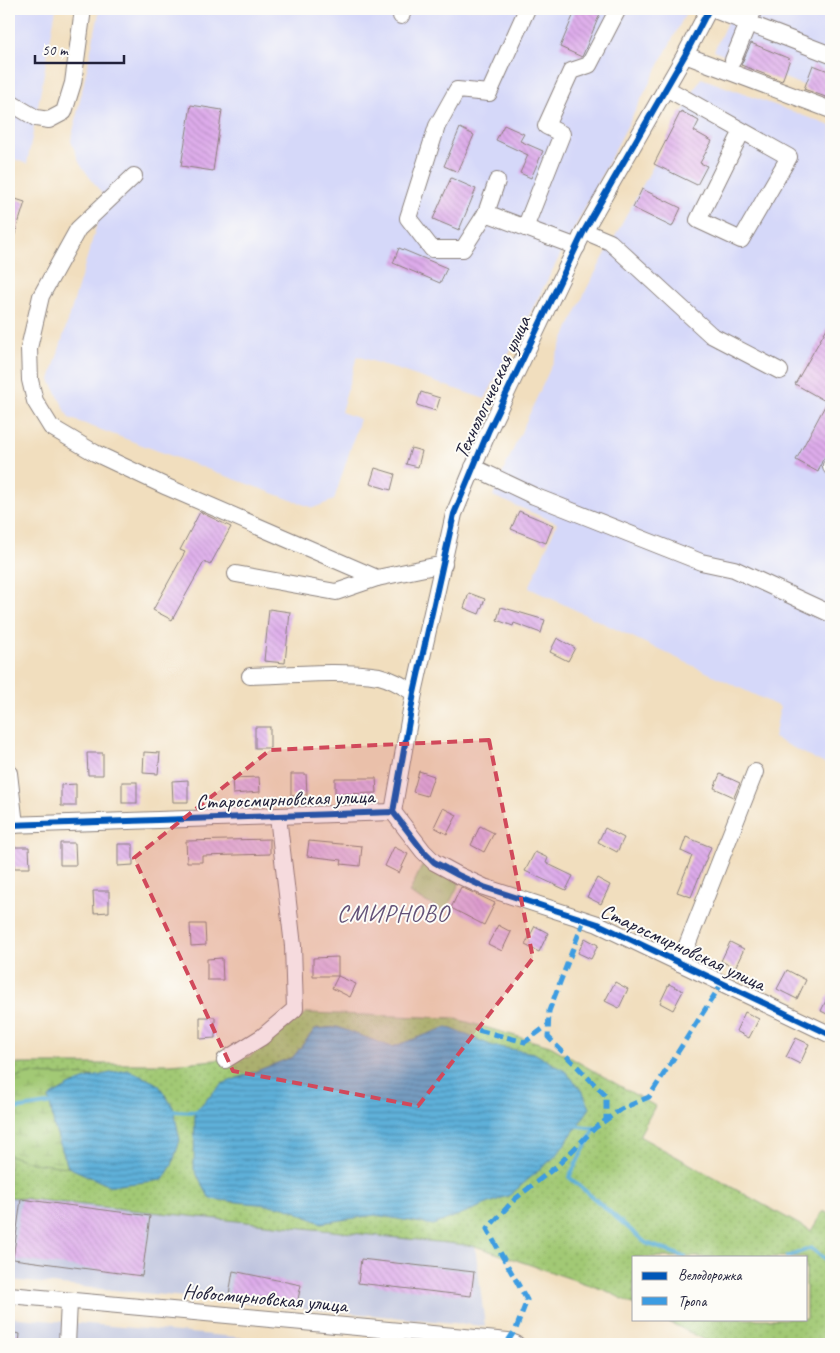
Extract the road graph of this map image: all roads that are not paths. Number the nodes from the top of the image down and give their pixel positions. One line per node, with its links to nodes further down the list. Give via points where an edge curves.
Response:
1 (83, 9): 10 (street, via 73,83 64,112 49,120 36,118)
2 (527, 9): 15 (street, via 489,93 457,90 437,126 408,218 432,249 463,249)
3 (618, 9): 16 (street, via 589,65 571,71 546,126 562,134)
4 (710, 9): 5 (street); 6 (street, Технологическая улица)
5 (751, 16): 7 (street); 8 (street)
6 (685, 55): 9 (street, Технологическая улица); 11 (street)
7 (831, 55)
8 (733, 60)
9 (666, 88): 12 (street); 17 (street, Технологическая улица)
10 (9, 102)
11 (831, 110)
12 (742, 131): 12 (street, via 789,158 741,240 698,220)
13 (134, 176): 23 (street, via 78,229 41,296 29,348 34,401 51,428 94,453 167,488)
14 (497, 181): 15 (street)
15 (486, 213): 16 (street)
16 (525, 228): 18 (street)
17 (584, 231): 18 (street, Технологическая улица); 19 (street, via 610,242 711,335)
18 (577, 247): 20 (street, Технологическая улица)
19 (780, 371)
20 (473, 467): 21 (street, Технологическая улица, via 454,514); 24 (street, via 534,496 701,562 734,569)
21 (444, 564): 23 (street); 26 (street, Технологическая улица)
22 (236, 574): 23 (street, via 336,592)
23 (377, 578)
24 (831, 614)
25 (250, 676): 26 (street, via 380,676)
26 (414, 692): 29 (street, Технологическая улица)
27 (9, 772): 31 (street)
28 (755, 772): 32 (street)
29 (393, 812): 30 (street, Старосмирновская улица); 32 (street, Старосмирновская улица, via 434,862 458,875 484,887 598,924)
30 (278, 816): 31 (street, Старосмирновская улица); 34 (street, via 294,946 295,1009 262,1037)
31 (12, 825)
32 (680, 963): 33 (street, Старосмирновская улица)
33 (831, 1036)
34 (225, 1060)
35 (9, 1295): 36 (street, Новосмирновская улица)
36 (69, 1302): 37 (street); 38 (street, Новосмирновская улица)
37 (67, 1344)
38 (516, 1344)

